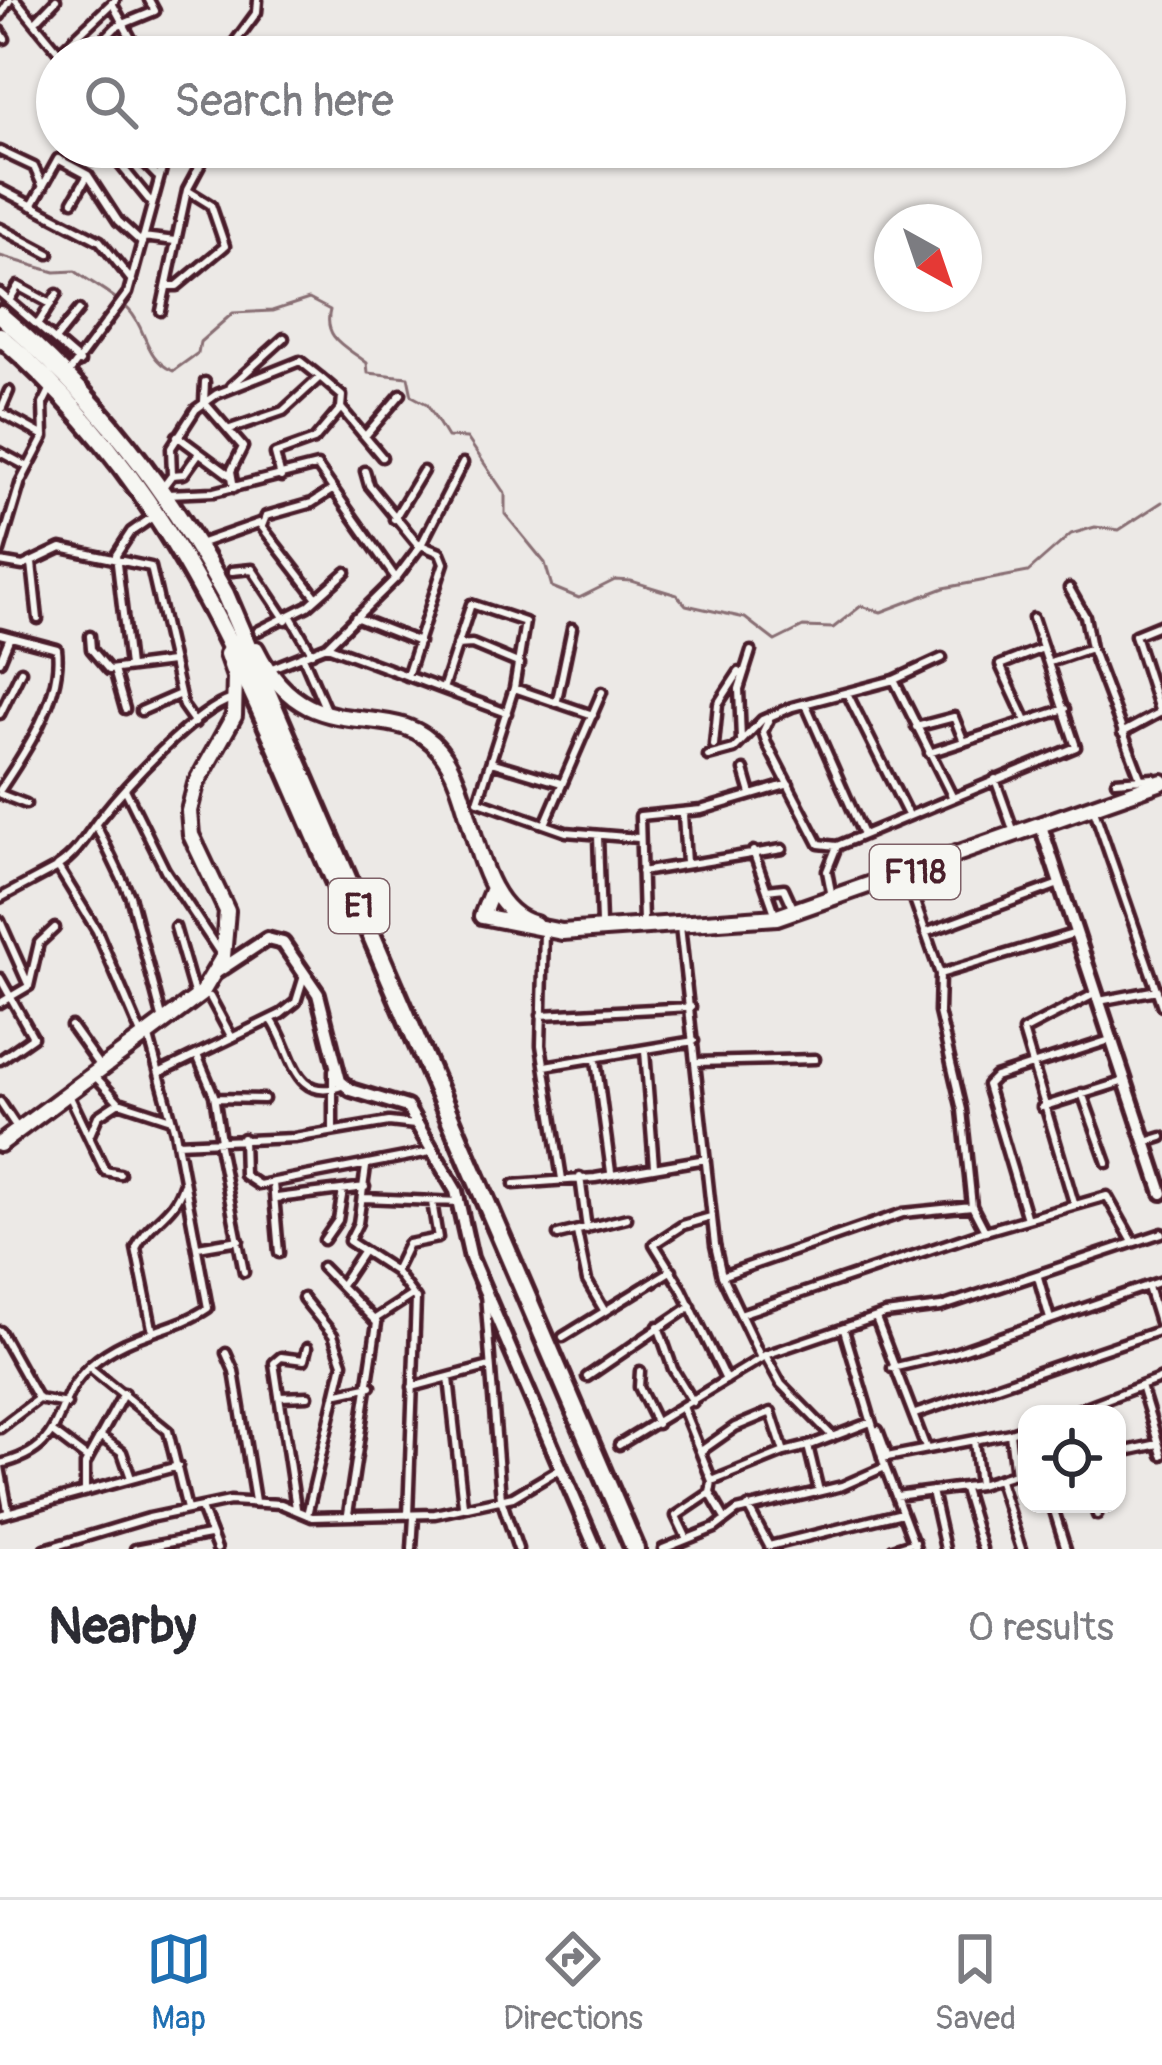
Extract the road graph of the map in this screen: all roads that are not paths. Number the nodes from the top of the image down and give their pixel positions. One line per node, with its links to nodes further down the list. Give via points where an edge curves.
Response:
1 (56, 0): 7 (street)
2 (148, 0): 8 (street, via 154,11)
3 (258, 0): 13 (street)
4 (8, 1): 6 (street); 7 (street)
5 (112, 1): 8 (street); 10 (street)
6 (0, 16)
7 (35, 22): 9 (street)
8 (124, 25): 11 (street); 12 (street)
9 (46, 36)
10 (80, 36)
11 (111, 36)
12 (130, 36)
13 (239, 36)
14 (0, 151): 23 (street, via 34,167)
15 (53, 168): 23 (street)
16 (75, 168): 21 (street)
17 (123, 168): 27 (street)
18 (150, 168): 22 (street)
19 (161, 168): 22 (street)
20 (199, 168): 24 (street)
21 (88, 175): 26 (street); 30 (street, via 118,221)
22 (158, 176): 27 (street)
23 (43, 187): 28 (street)
24 (187, 190): 31 (street); 34 (street, via 211,205 225,246 177,286)
25 (1, 191): 28 (street)
26 (73, 201)
27 (151, 201): 30 (street)
28 (32, 206): 33 (street, via 100,242)
29 (0, 228): 32 (street)
30 (142, 240): 31 (street); 33 (street)
31 (175, 241): 34 (street)
32 (49, 254)
33 (132, 281): 45 (street)
34 (166, 286): 40 (street)
35 (0, 293): 38 (street)
36 (57, 293): 37 (street)
37 (51, 304): 38 (street, via 18,286); 41 (street)
38 (5, 308): 41 (street); 69 (highway, E1)
39 (79, 310): 44 (street)
40 (160, 311)
41 (34, 322): 44 (street)
42 (0, 336): 72 (highway, E1, via 98,432)
43 (284, 338): 49 (street)
44 (54, 340): 45 (street)
45 (80, 362): 46 (street)
46 (71, 370)
47 (320, 376): 49 (street, via 300,361); 54 (street, via 342,396); 56 (street, via 283,411)
48 (205, 382): 53 (street)
49 (228, 389): 53 (street)
50 (9, 391): 55 (street)
51 (49, 392): 58 (street)
52 (401, 394): 57 (street)
53 (204, 402): 56 (street); 59 (street)
54 (341, 408): 57 (street); 68 (street, via 314,440 275,454)
55 (0, 412): 58 (street)
56 (230, 430): 67 (street, via 244,454)
57 (366, 435): 62 (street)
58 (44, 436): 64 (street)
59 (177, 436): 61 (street); 69 (street)
60 (0, 452): 64 (street)
61 (200, 452): 67 (street); 69 (street)
62 (382, 458)
63 (463, 463): 76 (street)
64 (28, 467): 77 (street)
65 (364, 471): 73 (street)
66 (423, 471): 73 (street)
67 (230, 476): 70 (street)
68 (281, 477): 70 (street); 71 (street, via 317,466)
69 (167, 486): 70 (street); 75 (highway, E1)
70 (234, 488)
71 (332, 490): 74 (street, via 266,516); 83 (street)
72 (159, 512): 78 (street); 87 (highway, E1)
73 (394, 519): 76 (street)
74 (262, 526): 75 (street); 85 (street)
75 (198, 544): 87 (highway, E1)
76 (420, 546): 83 (street); 97 (street, via 444,563)
77 (0, 551)
78 (116, 555): 80 (street, via 61,548); 106 (street, via 153,568); 110 (street)
79 (0, 562): 80 (street)
80 (32, 563): 89 (street)
81 (232, 571): 90 (street, via 252,569)
82 (346, 572): 85 (street)
83 (395, 578): 86 (street)
84 (1069, 588): 101 (street)
85 (317, 598): 90 (street)
86 (355, 617): 97 (street); 99 (street)
87 (228, 618): 112 (main road, F118); 121 (main road); 385 (highway, E1)
88 (1033, 618): 100 (street)
89 (38, 619)
90 (288, 619): 93 (street); 103 (street)
91 (1162, 624): 128 (street, via 1135,634)
92 (572, 628): 122 (street)
93 (258, 631)
94 (0, 634): 96 (street)
95 (90, 636): 111 (street, via 103,667)
96 (10, 637): 105 (street); 151 (street, via 57,650 58,669)
97 (419, 642): 114 (street)
98 (457, 645): 108 (street); 108 (street, via 474,604 525,622); 116 (street)
99 (327, 646): 103 (street); 114 (street)
100 (1042, 648): 107 (street); 133 (street, via 1000,665)
101 (1090, 648): 107 (street); 136 (street)
102 (752, 651): 109 (street)
103 (308, 656): 112 (street); 131 (street)
104 (942, 658): 115 (street)
105 (0, 661)
106 (171, 662): 110 (street); 120 (street)
107 (1049, 662): 125 (street)
108 (520, 664): 117 (street)
109 (743, 664): 137 (street); 139 (street, via 718,704)
110 (129, 666): 111 (street)
111 (114, 670): 124 (street)
112 (268, 670): 155 (main road, F118, via 314,712 428,739)
113 (21, 671): 129 (street)
114 (407, 676): 116 (street)
115 (894, 680): 119 (street); 135 (street)
116 (442, 688): 127 (street)
117 (514, 688): 122 (street); 127 (street)
118 (602, 692): 130 (street)
119 (847, 693): 123 (street); 158 (street)
120 (180, 694): 126 (street); 134 (street)
121 (236, 699): 134 (street); 190 (main road, via 189,811 191,835 227,911)
122 (557, 702): 130 (street)
123 (806, 705): 132 (street); 162 (street)
124 (125, 709)
125 (1065, 709): 133 (street); 144 (street, via 1076,747)
126 (141, 711)
127 (507, 712): 142 (street)
128 (1161, 712): 136 (street)
129 (0, 714)
130 (593, 715): 148 (street)
131 (328, 716)
132 (769, 719): 137 (street); 149 (street, via 763,732)
133 (1026, 721): 138 (street)
134 (195, 723): 150 (street)
135 (916, 727): 138 (street, via 954,717); 140 (street)
136 (1122, 733): 145 (street)
137 (741, 740): 141 (street)
138 (964, 742): 140 (street)
139 (714, 746)
140 (929, 753): 153 (street)
141 (708, 756)
142 (490, 762): 148 (street); 155 (street)
143 (744, 770): 152 (street)
144 (995, 779): 153 (street); 163 (street)
145 (1141, 780): 146 (street); 147 (street)
146 (1158, 780): 156 (main road, F118)
147 (1117, 782)
148 (561, 783): 159 (street)
149 (789, 784): 152 (street); 166 (street, via 819,844)
150 (126, 791): 160 (street); 190 (street, via 165,870)
151 (0, 792): 154 (street)
152 (752, 794): 157 (street)
153 (952, 796): 158 (street)
154 (26, 804)
155 (471, 804): 159 (street); 174 (main road, F118)
156 (1093, 807): 161 (main road, F118); 196 (street)
157 (683, 814): 165 (street, via 640,816); 169 (street)
158 (908, 814): 162 (street)
159 (545, 824): 165 (street)
160 (96, 825): 170 (street); 204 (street, via 130,896)
161 (1041, 826): 163 (main road, F118); 173 (street)
162 (862, 832): 166 (street)
163 (1014, 835): 172 (main road, F118)
164 (598, 836): 183 (street)
165 (638, 838): 171 (street)
166 (837, 846): 177 (street, via 827,871)
167 (782, 849): 168 (street)
168 (752, 851): 169 (street); 175 (street)
169 (686, 864): 171 (street)
170 (58, 867): 176 (street); 207 (street)
171 (641, 872): 181 (street)
172 (905, 875): 177 (main road, F118); 188 (street)
173 (1059, 884): 188 (street); 189 (street)
174 (494, 888): 183 (main road, F118, via 527,922); 187 (main road, F118, via 482,916)
175 (766, 890): 178 (street, via 784,888); 179 (street)
176 (0, 898)
177 (833, 901): 178 (main road, F118)
178 (795, 913): 179 (main road, F118)
179 (776, 917): 182 (main road, F118)
180 (0, 920): 195 (street)
181 (643, 922): 183 (main road, F118); 184 (main road, F118)
182 (680, 923): 184 (main road, F118); 202 (street)
183 (602, 924)
184 (660, 924): 187 (main road, F118)
185 (176, 927): 197 (street)
186 (55, 928): 195 (street, via 39,943)
187 (544, 932): 203 (street)
188 (926, 933): 193 (street)
189 (1076, 933): 193 (street); 198 (street)
190 (223, 956): 192 (main road)
191 (305, 970): 192 (street, via 272,938); 205 (street, via 296,1002); 220 (street, via 327,1018)
192 (214, 974): 197 (main road); 207 (main road, via 201,994)
193 (940, 974): 264 (street, via 939,1012)
194 (0, 978): 200 (street)
195 (29, 986): 200 (street)
196 (1157, 990): 198 (street); 201 (street)
197 (194, 993): 204 (main road)
198 (1097, 997): 209 (street); 218 (street, via 1024,1028)
199 (210, 998): 208 (street)
200 (4, 999): 214 (street, via 33,1036)
201 (1162, 1006)
202 (691, 1007): 203 (street); 210 (street)
203 (542, 1015): 217 (street)
204 (162, 1016): 207 (main road)
205 (271, 1018): 208 (street); 224 (street, via 291,1071 308,1086)
206 (71, 1026): 219 (street)
207 (144, 1033): 219 (main road); 221 (street)
208 (231, 1036): 212 (street)
209 (1113, 1040): 218 (street); 222 (street)
210 (694, 1041): 211 (street); 216 (street)
211 (645, 1051): 215 (street); 247 (street)
212 (197, 1055): 221 (street); 227 (street)
213 (815, 1059): 216 (street)
214 (0, 1060)
215 (596, 1060): 217 (street); 249 (street)
216 (696, 1062): 245 (street)
217 (545, 1066): 252 (street)
218 (1031, 1066): 231 (street); 267 (street, via 987,1085)
219 (94, 1070): 225 (main road); 230 (street); 232 (street); 235 (main road)
220 (333, 1070): 223 (street); 224 (street)
221 (159, 1073): 233 (street)
222 (1125, 1081): 226 (street); 242 (street)
223 (344, 1085): 224 (street); 234 (street, via 403,1103)
224 (330, 1090): 236 (street)
225 (69, 1093): 237 (street); 241 (main road)
226 (1082, 1093): 231 (street); 246 (street)
227 (215, 1098): 228 (street); 240 (street)
228 (265, 1099)
229 (0, 1102): 235 (street)
230 (119, 1102): 232 (street); 233 (street)
231 (1042, 1107): 263 (street)
232 (107, 1108): 237 (street)
233 (170, 1119): 243 (street)
234 (415, 1125): 236 (street); 244 (street)
235 (16, 1126): 241 (main road)
236 (332, 1130): 239 (street)
237 (89, 1137): 250 (street, via 105,1172)
238 (1162, 1137): 242 (street)
239 (243, 1138): 240 (street); 254 (street, via 249,1182)
240 (219, 1140): 243 (street); 273 (street)
241 (0, 1141)
242 (1146, 1142): 256 (street)
243 (176, 1143): 253 (street)
244 (430, 1152): 248 (street); 262 (street)
245 (706, 1159): 247 (street); 265 (street)
246 (1107, 1162)
247 (654, 1166): 249 (street)
248 (366, 1167): 254 (street); 257 (street)
249 (611, 1172): 251 (street)
250 (119, 1174)
251 (580, 1177): 252 (street); 268 (street)
252 (562, 1179): 255 (street)
253 (184, 1182): 276 (street); 298 (street, via 176,1210 136,1248)
254 (273, 1183): 259 (street)
255 (514, 1184)
256 (1161, 1184)
257 (365, 1187): 258 (street); 260 (street)
258 (343, 1190): 259 (street); 274 (street)
259 (277, 1198): 277 (street)
260 (364, 1198): 261 (street); 278 (street, via 350,1239)
261 (432, 1202): 262 (street); 281 (street, via 438,1238 408,1244)
262 (459, 1202): 288 (street)
263 (1074, 1203): 267 (street); 275 (street, via 1107,1196)
264 (972, 1205): 269 (street); 282 (street, via 903,1213)
265 (710, 1217): 280 (street, via 654,1241); 282 (street)
266 (628, 1218): 268 (street)
267 (1027, 1219): 269 (street)
268 (587, 1229): 270 (street)
269 (985, 1231): 293 (street)
270 (577, 1232): 272 (street); 292 (street, via 587,1281)
271 (1162, 1232): 275 (street)
272 (558, 1235)
273 (238, 1240): 276 (street); 283 (street)
274 (324, 1240)
275 (1133, 1242): 284 (street)
276 (198, 1247): 298 (street, via 208,1308)
277 (279, 1253)
278 (362, 1253): 281 (street); 286 (street)
279 (322, 1267): 286 (street)
280 (672, 1270): 291 (street); 292 (street)
281 (395, 1271): 289 (street)
282 (723, 1271): 293 (street)
283 (244, 1272)
284 (1038, 1277): 294 (street); 296 (street)
285 (1162, 1281): 287 (street)
286 (342, 1283): 295 (street)
287 (1148, 1287): 296 (street); 301 (street)
288 (485, 1292): 306 (street); 348 (street)
289 (413, 1294): 295 (street); 316 (street)
290 (303, 1298): 318 (street, via 341,1348)
291 (691, 1306): 297 (street); 313 (street)
292 (604, 1310): 302 (street)
293 (741, 1310): 305 (street)
294 (876, 1318): 299 (street); 308 (street)
295 (375, 1319): 314 (street)
296 (1050, 1319): 308 (street)
297 (658, 1326): 310 (street); 322 (street)
298 (152, 1328): 307 (street)
299 (844, 1330): 305 (street); 328 (street)
300 (0, 1331): 321 (street)
301 (1162, 1331): 326 (street)
302 (563, 1337)
303 (307, 1348): 320 (street, via 304,1360 276,1360)
304 (226, 1353): 362 (street)
305 (763, 1354): 313 (street); 334 (street)
306 (490, 1366): 311 (street); 361 (street)
307 (89, 1367): 317 (street); 323 (street)
308 (892, 1368): 326 (street)
309 (640, 1371): 327 (street)
310 (587, 1377)
311 (449, 1378): 316 (street); 363 (street)
312 (1162, 1378): 315 (street)
313 (726, 1380): 322 (street)
314 (371, 1386): 318 (street); 371 (street)
315 (1142, 1386): 324 (street); 336 (street)
316 (412, 1388): 373 (street)
317 (124, 1393): 333 (street); 347 (street, via 163,1424)
318 (338, 1393): 372 (street)
319 (308, 1396): 320 (street)
320 (279, 1397): 367 (street)
321 (38, 1399): 323 (street); 329 (street)
322 (693, 1402): 325 (street)
323 (67, 1404): 332 (street)
324 (1091, 1405)
325 (683, 1409): 327 (street); 340 (street)
326 (915, 1414): 339 (street)
327 (657, 1424): 337 (street)
328 (872, 1425): 334 (street); 345 (street)
329 (0, 1428)
330 (1018, 1430): 331 (street)
331 (1010, 1433): 335 (street); 350 (street)
332 (55, 1434): 344 (street); 346 (street)
333 (100, 1436): 344 (street); 351 (street, via 122,1452)
334 (833, 1437): 338 (street)
335 (974, 1442): 339 (street); 354 (street)
336 (1158, 1444): 341 (street); 343 (street)
337 (619, 1445)
338 (808, 1446): 342 (street); 357 (street)
339 (926, 1449): 345 (street)
340 (701, 1451): 342 (street, via 771,1412); 353 (street)
341 (1126, 1451)
342 (784, 1452): 353 (street)
343 (1162, 1455)
344 (88, 1459): 356 (street)
345 (885, 1460): 357 (street); 360 (street)
346 (0, 1465): 369 (street)
347 (178, 1466): 351 (street); 366 (street)
348 (563, 1467): 361 (street); 384 (street)
349 (1018, 1473): 350 (street)
350 (1015, 1474): 352 (street)
351 (131, 1478): 356 (street)
352 (999, 1480): 354 (street); 390 (street)
353 (712, 1481): 359 (street)
354 (979, 1485): 355 (street)
355 (963, 1488): 358 (street); 389 (street)
356 (86, 1489): 369 (street)
357 (819, 1491): 365 (street)
358 (932, 1491): 360 (street); 388 (street)
359 (710, 1493): 374 (street); 376 (street, via 676,1516)
360 (896, 1496): 370 (street)
361 (501, 1499): 363 (street); 383 (street)
362 (255, 1501): 364 (street); 367 (street)
363 (464, 1506): 373 (street)
364 (201, 1508): 366 (street); 375 (street)
365 (748, 1508): 374 (street); 378 (street)
366 (187, 1510): 379 (street)
367 (295, 1510): 372 (street)
368 (1055, 1513): 391 (street)
369 (4, 1514)
370 (902, 1514): 377 (street); 378 (street)
371 (348, 1515): 372 (street); 373 (street)
372 (307, 1516)
373 (411, 1516): 382 (street)
374 (724, 1517): 376 (street)
375 (209, 1535): 380 (street); 381 (street)
376 (686, 1537): 386 (street)
377 (915, 1545): 387 (street)
378 (770, 1547)
379 (45, 1549)
380 (136, 1549)
381 (217, 1549)
382 (412, 1549)
383 (518, 1549)
384 (596, 1549)
385 (632, 1549)
386 (663, 1549)
387 (892, 1549)
388 (945, 1549)
389 (982, 1549)
390 (1021, 1549)
391 (1066, 1549)

